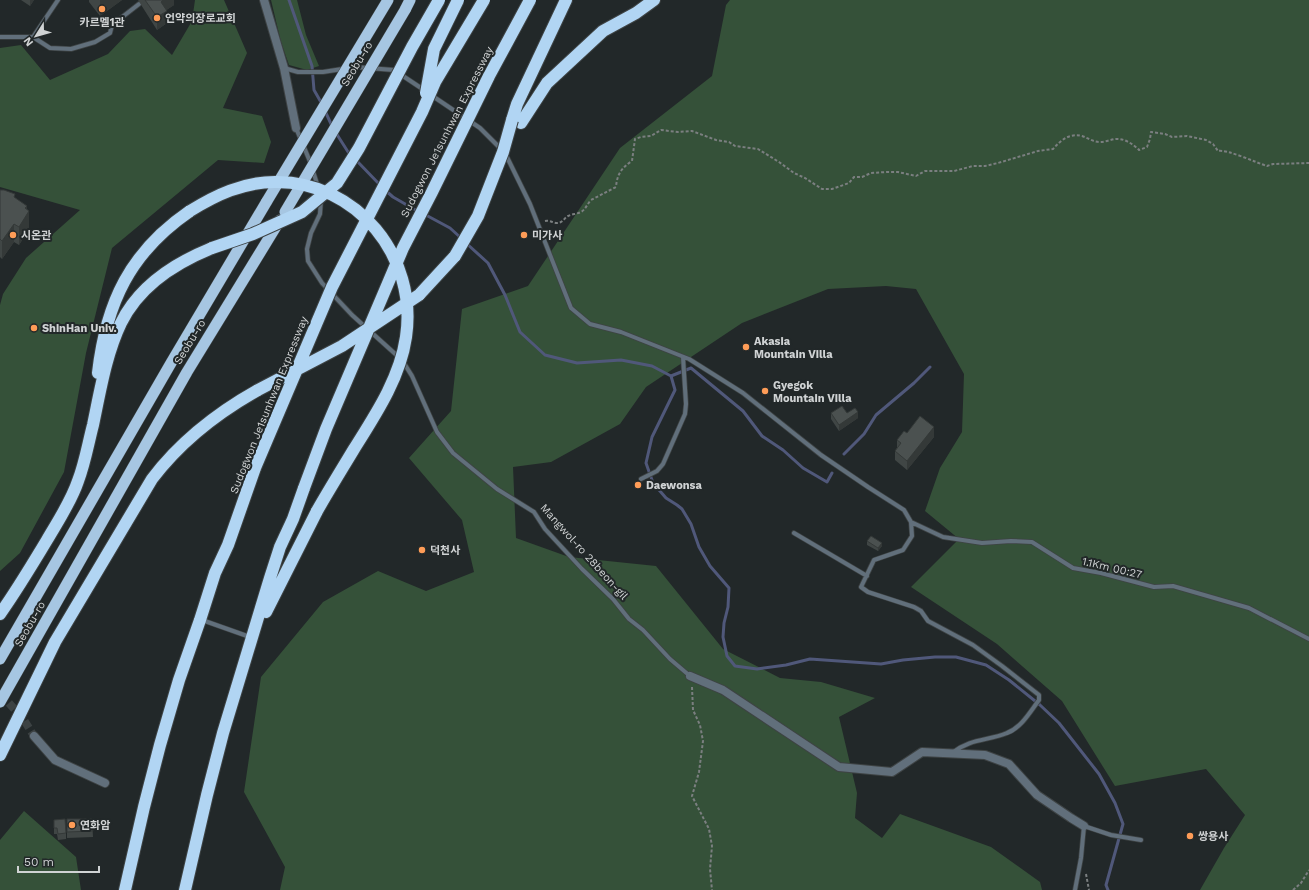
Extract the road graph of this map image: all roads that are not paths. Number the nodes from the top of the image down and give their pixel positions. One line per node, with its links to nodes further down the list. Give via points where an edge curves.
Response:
1 (58, 0): 13 (lane)
2 (264, 0): 14 (street, Mangwol-ro 28beon-gil)
3 (388, 0): 28 (highway, Seobu-ro, bridge, via 171,363)
4 (439, 0): 19 (highway, bridge, via 359,148 336,183 302,212 186,261 160,277 143,292 121,323 111,349)
5 (458, 0): 15 (highway, bridge, via 434,49)
6 (484, 0): 15 (highway, Sudogwon Je1sunhwan Expressway, bridge, via 435,82)
7 (530, 0): 26 (highway, Sudogwon Je1sunhwan Expressway, bridge, via 403,248 326,429 280,547)
8 (566, 0): 16 (highway, via 517,104)
9 (654, 0): 16 (highway, via 603,31 547,83)
10 (139, 4): 13 (lane, via 112,25 110,33 84,46 71,50 50,48)
11 (407, 5): 30 (highway, Seobu-ro, bridge, via 187,372)
12 (0, 37): 13 (lane)
13 (33, 37)
14 (284, 68): 17 (street, Mangwol-ro 28beon-gil); 18 (lane, via 298,72 323,72 355,67 394,70 480,128 506,155 538,222 571,308 590,324 621,332)
15 (422, 112): 25 (highway, Sudogwon Je1sunhwan Expressway, bridge, via 332,287 255,468)
16 (517, 122): 33 (highway, bridge, via 478,216 455,256 419,295 342,346 224,410 171,455 152,479 55,642)
17 (296, 128): 29 (lane, Mangwol-ro 28beon-gil, via 307,152 322,202 307,249 308,261 322,283 352,315 402,360 437,432 453,453 497,489 534,512 545,529 629,619)
18 (683, 357): 20 (lane, via 685,414 663,464 657,471); 21 (lane, via 743,393 821,455 904,510)
19 (92, 427): 24 (highway, via 78,482 67,505); 26 (highway, bridge, via 104,335 119,291 149,247 190,211 216,196 251,184 298,184 332,194 349,204 368,221 388,247 400,272 406,294 408,315 400,362 384,399 318,511)
20 (641, 479)
21 (911, 522): 23 (lane, via 912,536 903,550 874,560); 27 (lane, 1.1Km 00:27, via 943,537 982,543 1032,542 1073,568 1154,587 1173,586 1249,608)
22 (794, 533): 23 (lane)
23 (867, 576): 32 (lane, via 861,588 914,607 928,621 973,645 1039,695 1039,700 1017,728 960,746)
24 (0, 614)
25 (200, 620): 26 (lane); 37 (highway, Sudogwon Je1sunhwan Expressway, via 160,744)
26 (252, 638): 38 (highway, Sudogwon Je1sunhwan Expressway, via 223,733)
27 (1309, 639)
28 (0, 659)
29 (690, 676): 32 (street, Mangwol-ro 28beon-gil, via 723,690 839,767 892,772 922,752)
30 (0, 702)
31 (34, 736): 34 (street, via 55,760)
32 (952, 753): 35 (street, via 984,755 1009,764 1037,795)
33 (0, 755)
34 (106, 783)
35 (1084, 826): 36 (lane, via 1111,835); 39 (lane)
36 (1141, 840)
37 (125, 890)
38 (185, 890)
39 (1076, 890)

